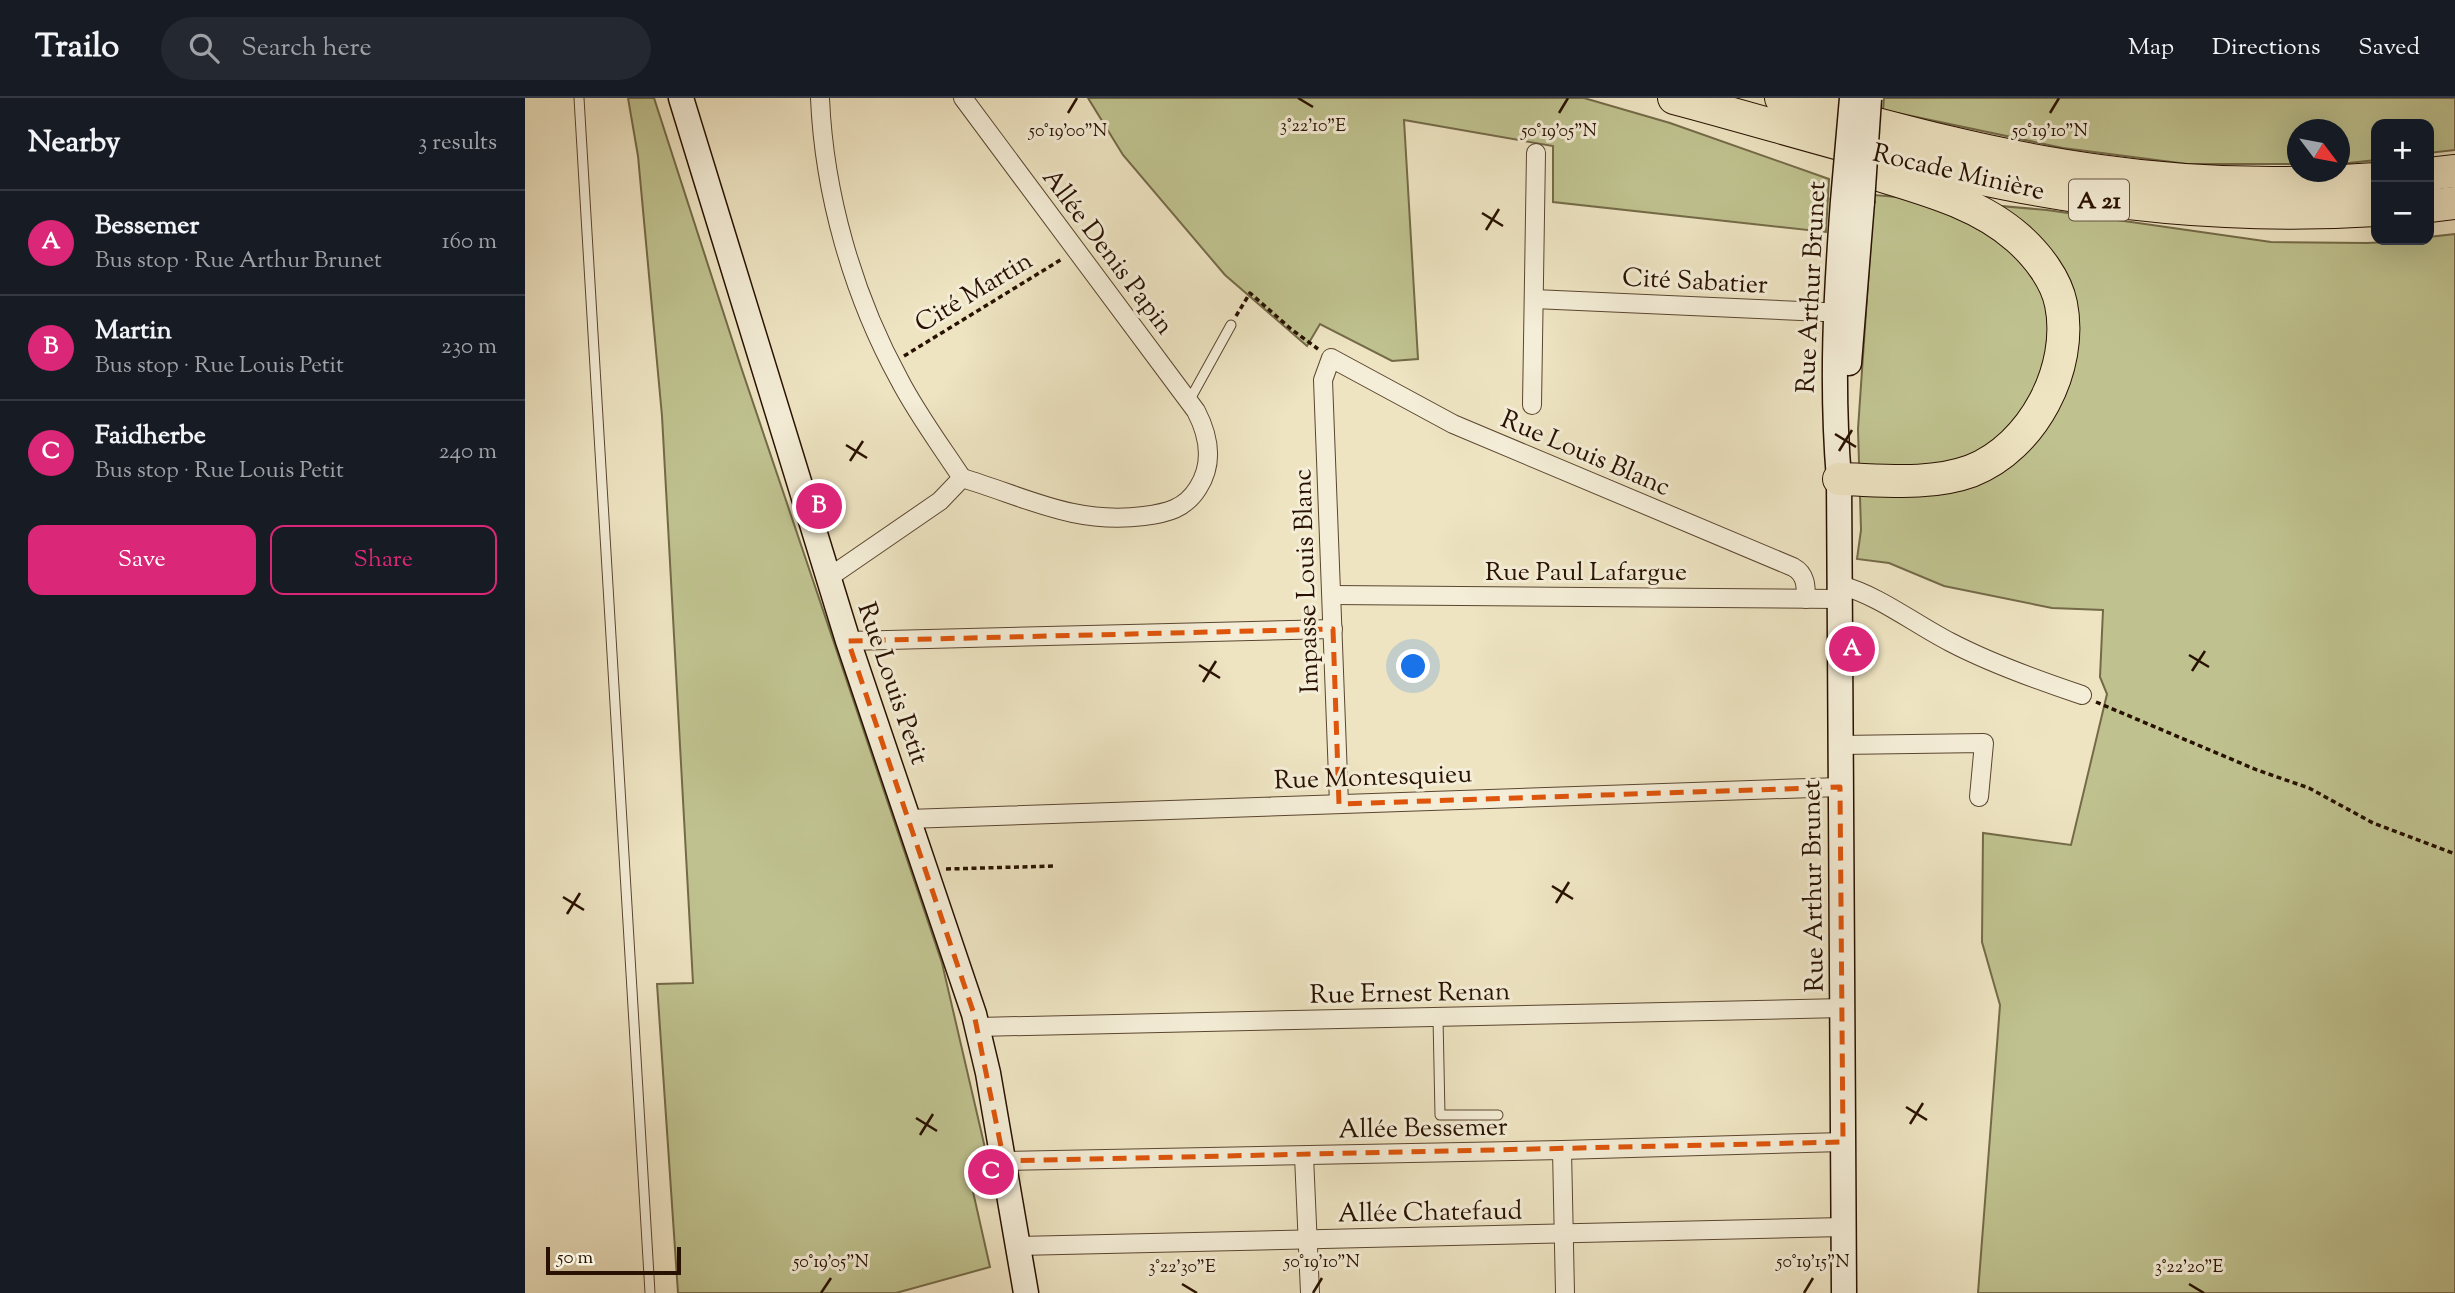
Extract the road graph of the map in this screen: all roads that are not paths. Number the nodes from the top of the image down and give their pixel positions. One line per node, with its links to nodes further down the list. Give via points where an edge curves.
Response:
1 (579, 98): 52 (lane)
2 (681, 98): 28 (street, Rue Louis Petit)
3 (820, 98): 26 (street, via 824,150 860,292 891,364)
4 (963, 98): 24 (street, Allée Denis Papin)
5 (1674, 98): 8 (highway, Rocade Minière / A 21)
6 (1781, 98): 12 (highway, Rocade Minière / A 21, via 1998,153 2101,171 2238,182)
7 (1864, 98): 21 (street, Rue Arthur Brunet, bridge)
8 (1755, 120): 16 (highway, Rocade Minière / A 21, via 1975,177 2086,198 2199,211); 27 (highway, via 1778,142 1925,190 1995,220 2037,258 2061,304 2062,345 2051,387 2027,427 1997,457 1974,470 1932,479)
9 (1536, 153): 20 (street)
10 (2455, 171): 11 (highway)
11 (2434, 173)
12 (2371, 179)
13 (2455, 203): 14 (highway)
14 (2434, 205)
15 (2371, 210): 16 (highway, Rocade Minière / A 21)
16 (2338, 212): 19 (highway, via 2361,226)
17 (2455, 221): 18 (highway)
18 (2434, 222)
19 (2371, 225)
20 (1534, 299): 21 (street, Cité Sabatier); 25 (street)
21 (1844, 313): 27 (street, Rue Arthur Brunet, via 1834,405)
22 (1231, 324): 24 (lane)
23 (1331, 358): 30 (street, Impasse Louis Blanc, via 1324,380); 31 (street, Rue Louis Blanc, via 1461,427 1798,570 1805,581)
24 (1189, 401): 26 (street, Allée Denis Papin, via 1207,439 1207,471 1197,491 1173,511 1135,517 1076,515)
25 (1532, 405)
26 (962, 478): 28 (street, via 940,501)
27 (1839, 479): 29 (street, Rue Arthur Brunet)
28 (828, 578): 33 (street, Rue Louis Petit)
29 (1840, 592): 31 (street, Rue Paul Lafargue); 34 (street, via 1866,593 1982,657); 35 (street, Rue Arthur Brunet)
30 (1332, 595): 31 (street, Rue Paul Lafargue); 32 (street, Impasse Louis Blanc)
31 (1806, 599)
32 (1333, 629): 33 (street); 38 (street, Impasse Louis Blanc)
33 (848, 641): 39 (street, Rue Louis Petit)
34 (2082, 695)
35 (1840, 745): 36 (street, Rue Arthur Brunet); 37 (street, via 1984,743)
36 (1840, 787): 38 (street, Rue Montesquieu); 40 (street, Rue Arthur Brunet)
37 (1979, 797)
38 (1339, 804): 39 (street, Rue Montesquieu)
39 (908, 819): 42 (street, Rue Louis Petit)
40 (1843, 1008): 41 (street, Rue Ernest Renan); 44 (street, Rue Arthur Brunet)
41 (1438, 1018): 42 (street, Rue Ernest Renan); 43 (lane, via 1440,1115)
42 (978, 1027): 47 (street, Rue Louis Petit)
43 (1498, 1115)
44 (1843, 1142): 45 (street, Allée Bessemer); 48 (street, Rue Arthur Brunet)
45 (1562, 1150): 46 (street, Allée Bessemer); 49 (street)
46 (1304, 1156): 47 (street, Allée Bessemer); 50 (street)
47 (1004, 1161): 51 (street, Rue Louis Petit)
48 (1843, 1227): 49 (street, Allée Chatefaud); 56 (street, Rue Arthur Brunet)
49 (1564, 1234): 50 (street, Allée Chatefaud); 55 (street)
50 (1308, 1239): 51 (street, Allée Chatefaud); 54 (street)
51 (1018, 1246): 53 (street, Rue Louis Petit)
52 (650, 1293)
53 (1026, 1293)
54 (1310, 1293)
55 (1565, 1293)
56 (1844, 1293)

